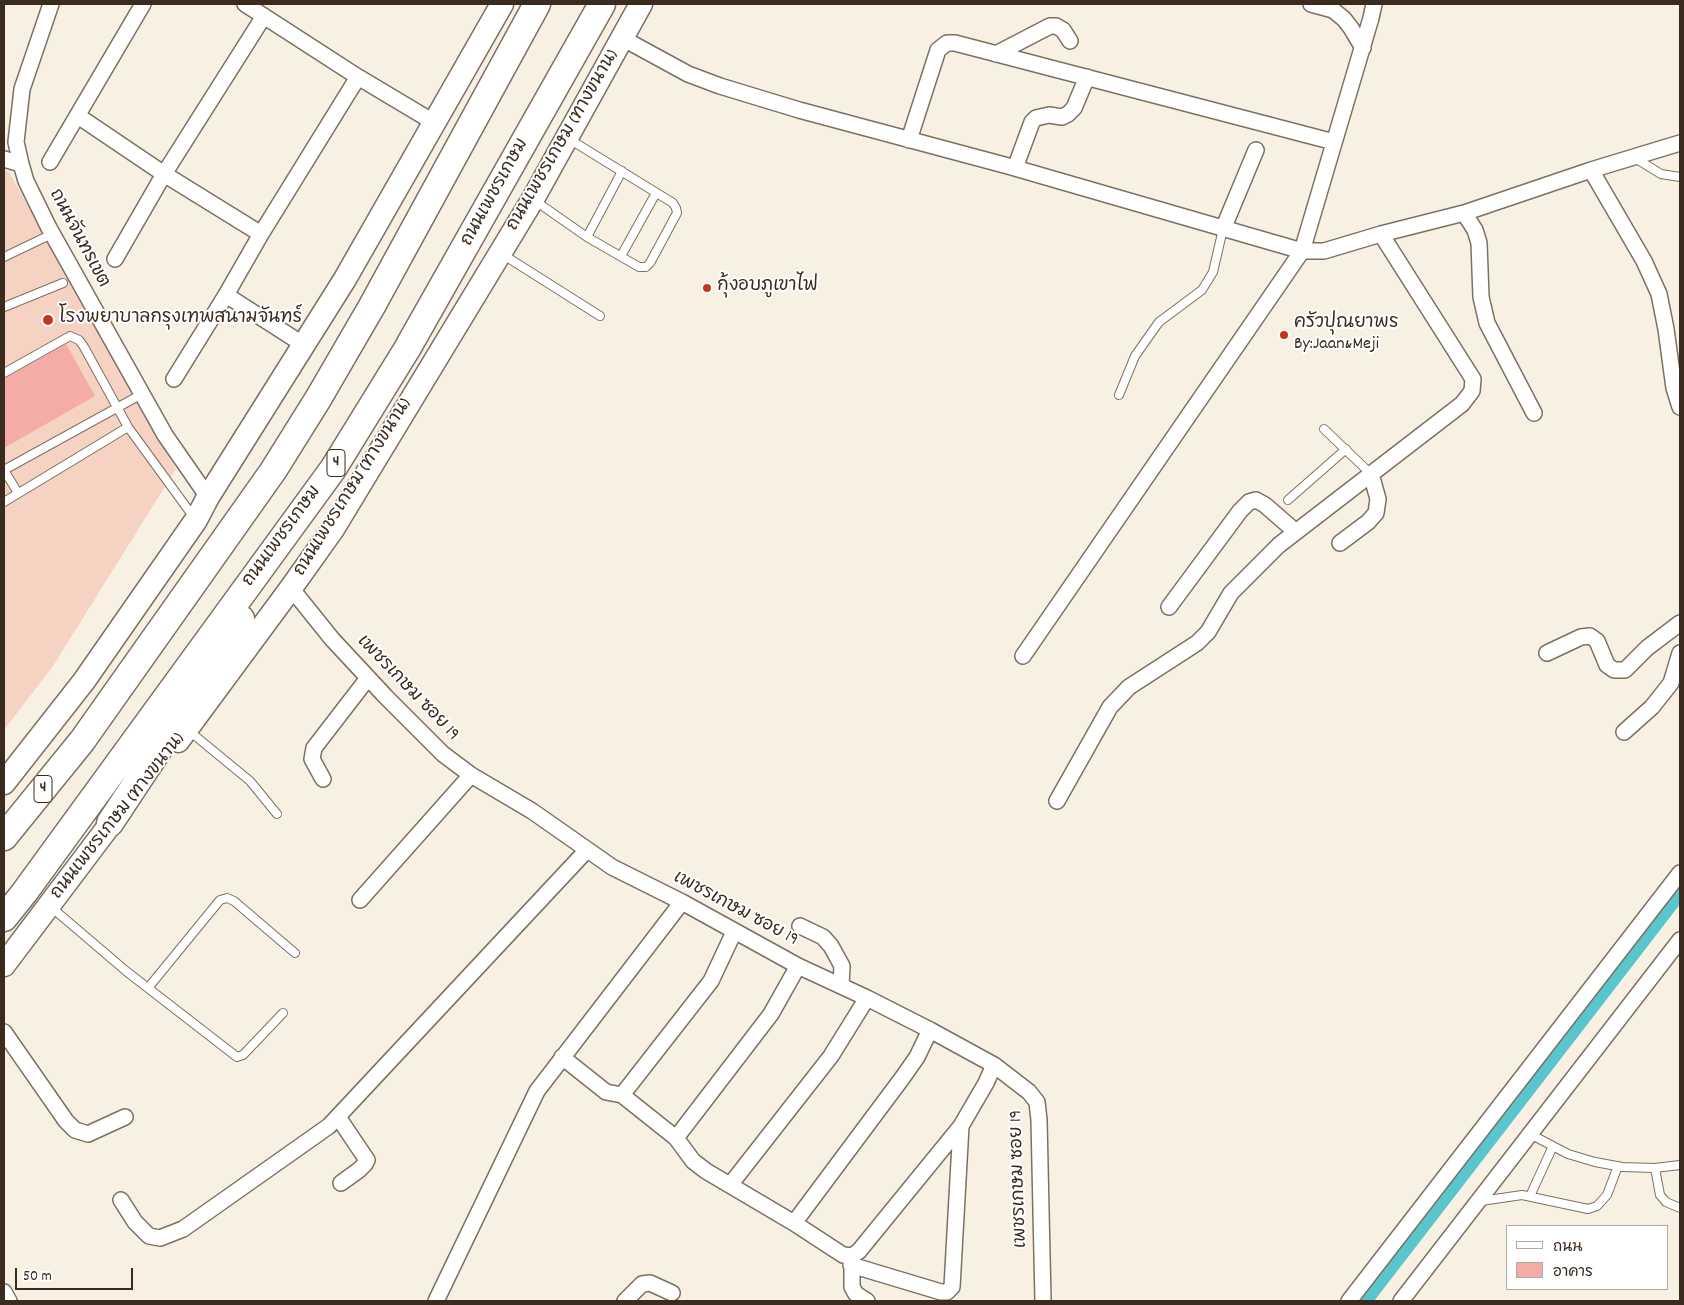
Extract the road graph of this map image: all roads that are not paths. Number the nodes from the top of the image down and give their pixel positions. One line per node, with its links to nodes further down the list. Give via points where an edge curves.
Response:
1 (51, 4): 22 (street, ถนนจันทรเขต, via 22,89)
2 (142, 4): 17 (street)
3 (246, 4): 10 (street)
4 (502, 4): 18 (main road, 4)
5 (537, 4): 88 (highway, 4, via 372,306 272,471 82,741)
6 (602, 4): 63 (highway, ถนนเพชรเกษม / 4, via 412,341)
7 (641, 4): 11 (main road, ถนนเพชรเกษม (ทางขนาน) / 4)
8 (1311, 4): 13 (street, via 1333,10 1344,19)
9 (1374, 4): 13 (street)
10 (264, 16): 15 (street); 33 (street)
11 (622, 38): 20 (main road, ถนนเพชรเกษม (ทางขนาน) / 4); 21 (street, via 688,74 720,86)
12 (1070, 41): 14 (street, via 1063,30 1050,26)
13 (1363, 48): 23 (street)
14 (996, 54): 16 (street); 21 (street, via 955,43 943,45 938,50)
15 (358, 77): 18 (street); 40 (street)
16 (1087, 78): 23 (street); 30 (street, via 1074,108 1068,114 1062,117 1049,115 1032,122)
17 (78, 116): 28 (street); 33 (street)
18 (435, 123): 52 (main road, 4)
19 (4, 129): 22 (street)
20 (568, 138): 32 (lane); 36 (main road, ถนนเพชรเกษม (ทางขนาน) / 4)
21 (909, 140): 30 (street)
22 (16, 142): 29 (street, ถนนจันทรเขต)
23 (1334, 142): 43 (street)
24 (1680, 143): 26 (street)
25 (1256, 150): 38 (street)
26 (1634, 156): 31 (street); 34 (lane, via 1661,174)
27 (4, 159): 29 (street)
28 (50, 162)
29 (21, 164): 39 (street, ถนนจันทรเขต)
30 (1015, 168): 38 (street)
31 (1591, 170): 37 (street); 58 (street, via 1644,261 1658,294)
32 (622, 171): 35 (lane); 42 (lane)
33 (164, 174): 40 (street); 47 (street)
34 (1680, 177)
35 (656, 193): 45 (lane); 45 (lane, via 673,203 677,212 650,263 640,267)
36 (533, 199): 42 (lane); 44 (main road, ถนนเพชรเกษม (ทางขนาน) / 4)
37 (1464, 213): 41 (street); 59 (street, via 1479,243 1481,297 1487,323)
38 (1223, 229): 43 (street); 56 (lane, via 1213,272 1202,290 1159,322 1135,356)
39 (52, 234): 46 (lane); 55 (street, ถนนจันทรเขต)
40 (261, 234): 49 (street)
41 (1381, 234): 43 (street, via 1324,251); 65 (street, via 1473,379 1472,391 1462,404)
42 (587, 237): 45 (lane)
43 (1302, 251): 78 (street)
44 (500, 252): 51 (lane); 73 (main road, ถนนเพชรเกษม (ทางขนาน) / 4, via 333,529)
45 (621, 256)
46 (4, 257)
47 (115, 259)
48 (63, 284): 50 (lane)
49 (226, 295): 52 (street); 54 (street)
50 (4, 307)
51 (600, 316)
52 (304, 345): 67 (main road, 4)
53 (4, 373): 57 (lane, via 70,336 84,347)
54 (174, 379)
55 (142, 394): 57 (lane); 67 (street, ถนนจันทรเขต, via 165,435)
56 (1119, 395)
57 (117, 407): 60 (lane); 64 (lane)
58 (1680, 407)
59 (1534, 413)
60 (128, 427): 66 (lane); 70 (lane)
61 (1324, 429): 62 (lane)
62 (1346, 450): 65 (lane); 68 (lane)
63 (333, 469): 87 (highway, via 202,684); 94 (highway, ถนนเพชรเกษม / 4)
64 (4, 470): 66 (lane)
65 (1371, 474): 71 (street); 72 (street, via 1378,499 1376,513)
66 (18, 493): 69 (lane)
67 (208, 497): 70 (main road, 4)
68 (1288, 500)
69 (4, 502)
70 (196, 520): 84 (main road, 4, via 84,681)
71 (1296, 532): 74 (street, via 1265,505 1256,500 1249,502); 85 (street, via 1231,593 1208,632 1130,687 1110,707)
72 (1340, 543)
73 (291, 588): 79 (street, เพชรเกษม ซอย 19); 80 (main road, ถนนเพชรเกษม (ทางขนาน) / 4)
74 (1170, 607)
75 (1680, 623): 76 (street, via 1624,670 1614,670 1607,665 1597,641 1590,636)
76 (1547, 653)
77 (1680, 653): 81 (street, via 1671,683 1652,707)
78 (1023, 656)
79 (368, 678): 82 (street, เพชรเกษม ซอย 19, via 444,754); 83 (street, via 314,748 312,760)
80 (187, 729): 86 (lane, via 250,781); 87 (main road, ถนนเพชรเกษม (ทางขนาน) / 4)
81 (1624, 732)
82 (471, 775): 89 (street, เพชรเกษม ซอย 19, via 532,811); 91 (street)
83 (323, 779)
84 (5, 780)
85 (1057, 801)
86 (277, 814)
87 (110, 823): 93 (main road, ถนนเพชรเกษม (ทางขนาน) / 4)
88 (4, 837)
89 (587, 850): 92 (street, เพชรเกษม ซอย 19, via 612,867); 111 (street)
90 (1680, 873): 134 (street)
91 (360, 900)
92 (682, 902): 96 (street, เพชรเกษม ซอย 19); 107 (street)
93 (50, 906): 99 (main road, ถนนเพชรเกษม (ทางขนาน) / 4); 102 (lane)
94 (4, 918)
95 (800, 926): 101 (street, via 822,937 831,946 842,966)
96 (734, 932): 100 (street, เพชรเกษม ซอย 19); 109 (street, via 711,981)
97 (1680, 940): 113 (street)
98 (295, 954): 102 (lane, via 227,898 220,900)
99 (4, 966)
100 (798, 966): 101 (street, เพชรเกษม ซอย 19); 114 (street, via 771,1014)
101 (841, 985): 103 (street, เพชรเกษม ซอย 19)
102 (148, 988): 104 (lane, via 237,1057 243,1055)
103 (867, 998): 105 (street, เพชรเกษม ซอย 19); 120 (street, via 832,1056)
104 (283, 1013)
105 (930, 1030): 108 (street, เพชรเกษม ซอย 19); 125 (street, via 903,1077)
106 (4, 1032): 110 (street, via 66,1121 76,1130 88,1134)
107 (562, 1057): 109 (street, via 606,1092); 130 (street, via 536,1091)
108 (994, 1065): 112 (street); 133 (street, เพชรเกษม ซอย 19, via 1037,1102)
109 (622, 1095): 114 (street)
110 (125, 1116)
111 (338, 1117): 119 (street, via 366,1160 360,1170); 122 (street, via 183,1229 160,1238 149,1236)
112 (961, 1126): 126 (street); 126 (street, via 952,1287 941,1292)
113 (1530, 1134): 115 (lane); 123 (street)
114 (676, 1138): 120 (street, via 693,1161)
115 (1553, 1146): 117 (lane); 121 (lane)
116 (1680, 1165): 118 (lane)
117 (1618, 1166): 118 (lane); 121 (lane, via 1607,1195 1597,1206 1588,1209)
118 (1655, 1168): 124 (lane, via 1660,1195 1666,1202)
119 (341, 1183)
120 (730, 1185): 125 (street)
121 (1530, 1196): 123 (lane)
122 (121, 1200)
123 (1479, 1201): 135 (street)
124 (1680, 1208)
125 (794, 1223): 126 (street)
126 (852, 1261): 132 (street, via 852,1287)
127 (4, 1292): 129 (street)
128 (672, 1293): 131 (street, via 650,1283 642,1284)
129 (9, 1301)
130 (436, 1301)
131 (625, 1301)
132 (867, 1301)
133 (1043, 1301)
134 (1349, 1301)
135 (1401, 1301)

